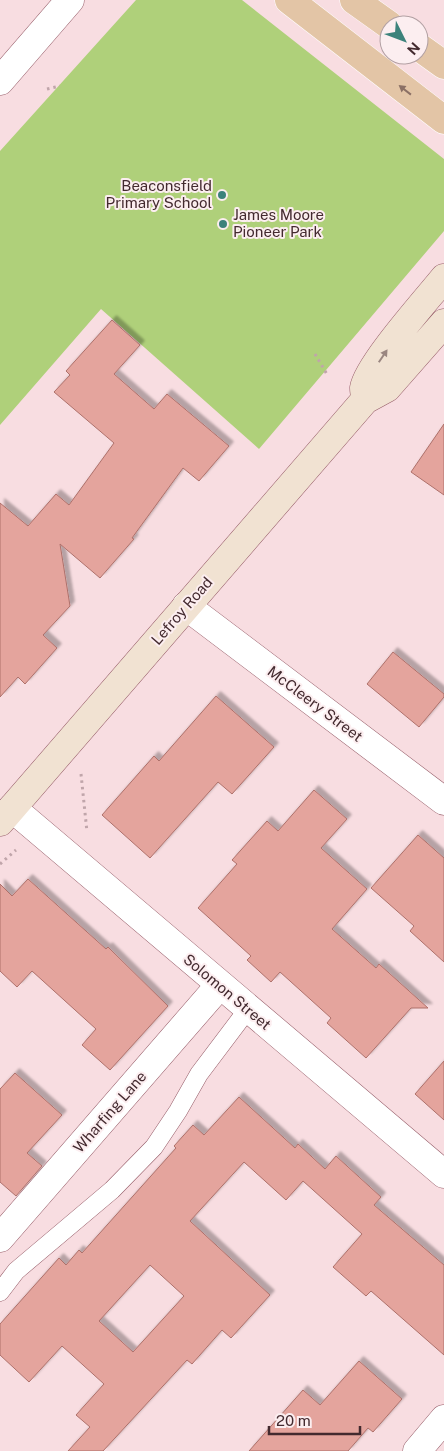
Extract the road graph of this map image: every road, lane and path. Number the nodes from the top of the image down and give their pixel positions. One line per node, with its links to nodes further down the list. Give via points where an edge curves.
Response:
1 (70, 0): 7 (street)
2 (289, 0): 10 (main road, one-way to 2)
3 (354, 0): 4 (main road)
4 (379, 18)
5 (429, 54): 6 (main road)
6 (444, 65)
7 (0, 81)
8 (60, 86): 9 (path)
9 (47, 89)
10 (444, 120)
11 (444, 278): 15 (street, one-way to 11, via 364,388 369,377)
12 (444, 323): 15 (street, Lefroy Road, via 387,388)
13 (314, 354): 14 (path)
14 (328, 376)
15 (365, 400): 16 (street, Lefroy Road)
16 (186, 606): 18 (street, McCleery Street); 19 (street, Lefroy Road)
17 (78, 766): 20 (path)
18 (444, 801)
19 (6, 815): 23 (street, Solomon Street)
20 (88, 838)
21 (23, 849): 22 (path, via 11,853)
22 (0, 864)
23 (219, 986): 24 (street, Solomon Street); 26 (street, Wharfing Lane)
24 (248, 1009): 25 (street, Solomon Street); 27 (lane, via 198,1074 154,1147 112,1190 16,1271)
25 (444, 1174)
26 (0, 1238)
27 (0, 1292)
28 (444, 1419): 29 (street)
29 (416, 1451)

